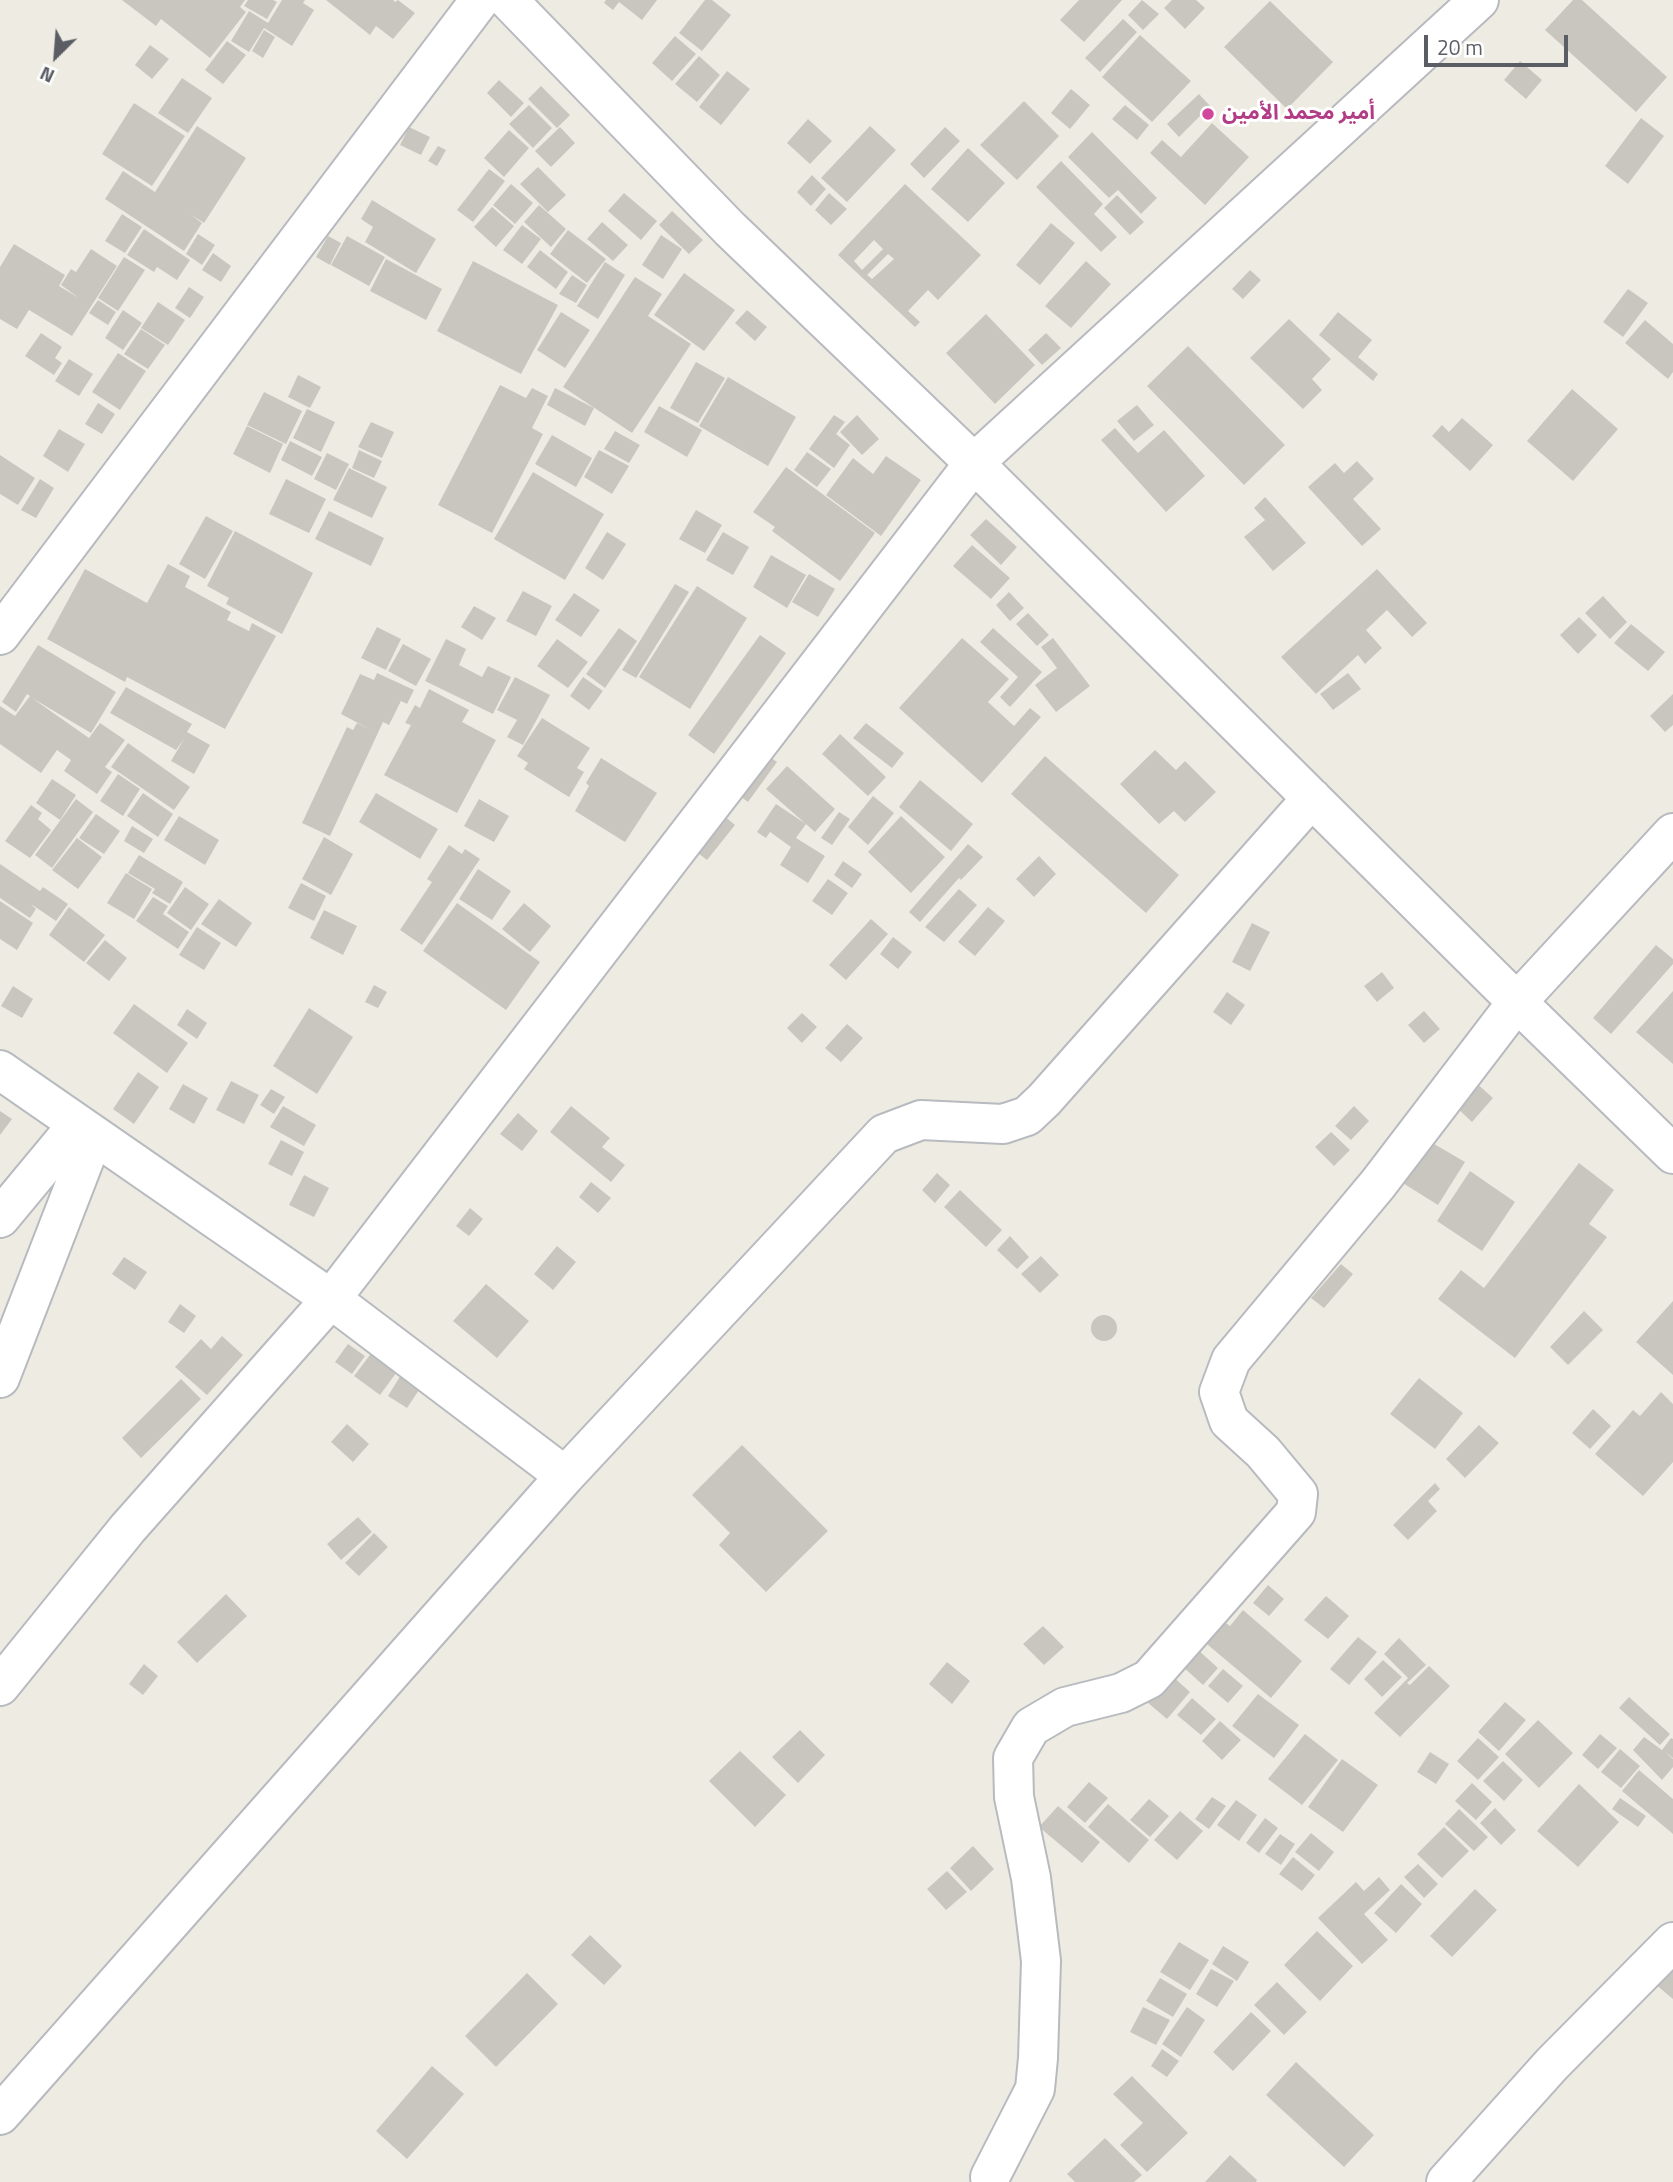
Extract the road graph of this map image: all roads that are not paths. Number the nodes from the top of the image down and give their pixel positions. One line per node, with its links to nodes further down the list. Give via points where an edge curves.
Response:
1 (480, 0): 5 (street)
2 (508, 0): 4 (street, via 730,229)
3 (1479, 0): 4 (street)
4 (974, 463): 6 (street); 13 (street)
5 (0, 635)
6 (1312, 798): 8 (street); 15 (street, via 1044,1100 1027,1115 1003,1124 921,1120 884,1134)
7 (1673, 833): 8 (street)
8 (1517, 1002): 11 (street); 19 (street, via 1378,1184 1231,1360 1219,1392 1228,1421 1298,1493 1296,1512 1149,1679 1121,1693 1065,1707 1031,1727 1013,1759 1014,1797 1031,1878 1041,1961 1038,2058 1035,2089)
9 (0, 1070): 10 (street)
10 (86, 1130): 12 (street); 13 (street); 14 (street)
11 (1673, 1154)
12 (0, 1218)
13 (331, 1299): 15 (street); 16 (street, via 128,1528)
14 (0, 1378)
15 (565, 1476): 18 (street)
16 (0, 1686)
17 (1673, 1942): 20 (street, via 1552,2064)
18 (0, 2115)
19 (990, 2177)
20 (1446, 2182)

